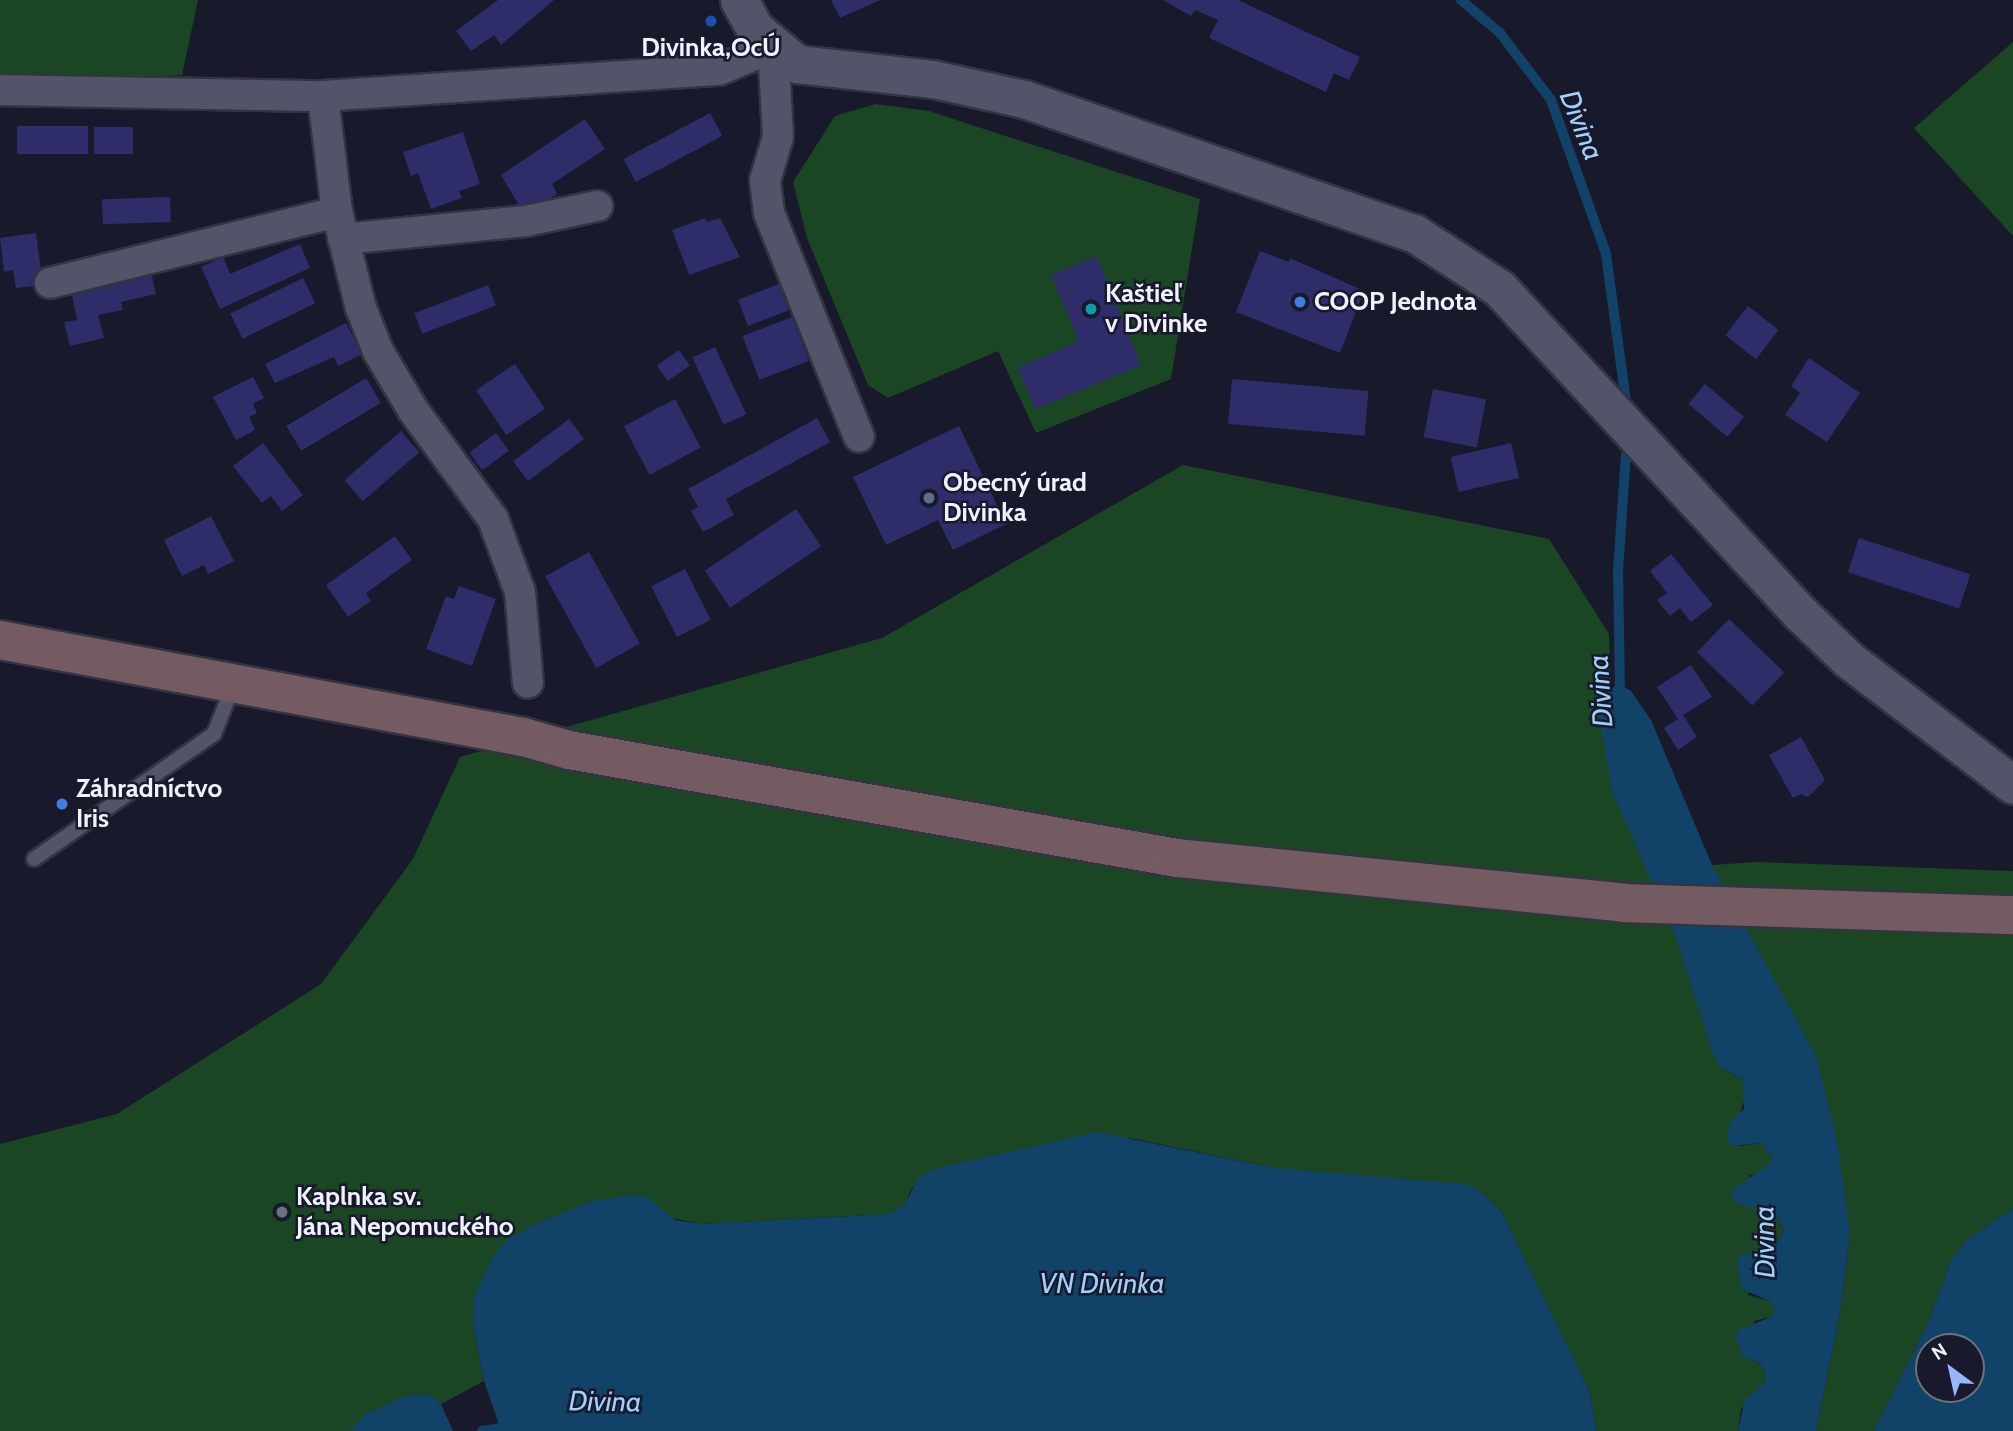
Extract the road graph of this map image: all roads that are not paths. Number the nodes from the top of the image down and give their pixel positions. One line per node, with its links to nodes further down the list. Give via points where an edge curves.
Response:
1 (739, 0): 2 (street)
2 (773, 47): 4 (street, via 719,70); 8 (street, via 778,137 765,180 769,213); 12 (street, via 787,59 811,68 933,79 1024,99 1414,233 1499,288 1849,660)
3 (0, 90): 4 (street)
4 (323, 96): 6 (street)
5 (597, 206): 6 (street, via 526,221)
6 (340, 225): 7 (street); 10 (street, via 378,351 413,410 493,519 520,592)
7 (50, 283)
8 (859, 437)
9 (0, 640): 11 (main road)
10 (528, 683)
11 (234, 685): 13 (lane, via 214,734); 14 (main road, via 1177,858 1648,904)
12 (2013, 785)
13 (34, 859)
14 (2013, 915)

